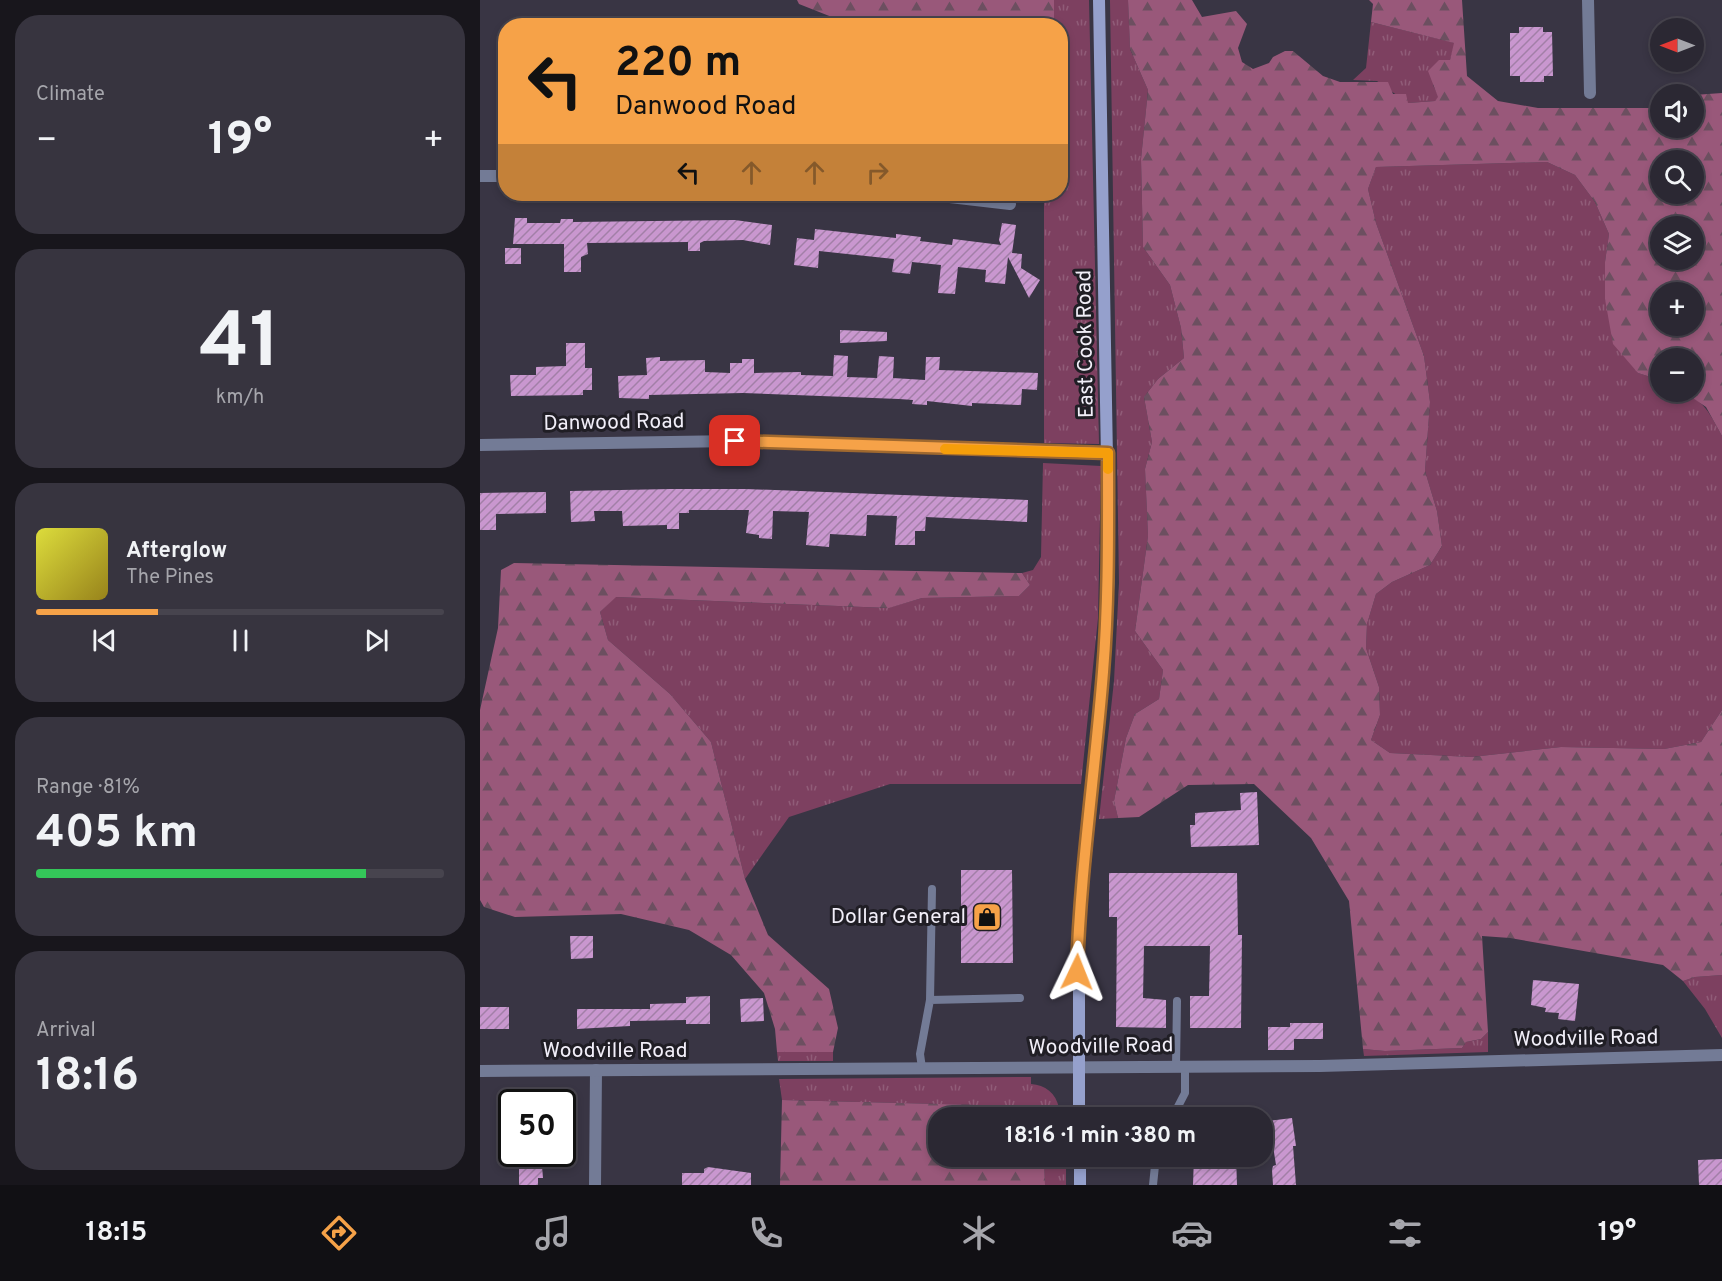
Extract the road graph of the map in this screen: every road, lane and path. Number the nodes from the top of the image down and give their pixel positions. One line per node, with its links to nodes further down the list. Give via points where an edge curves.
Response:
1 (1100, 0): 9 (main road, East Cook Road)
2 (1588, 0): 3 (street)
3 (1590, 93)
4 (480, 176): 5 (street)
5 (498, 176)
6 (984, 201): 7 (street)
7 (1010, 204)
8 (480, 445): 9 (street, Danwood Road, via 735,441)
9 (1108, 453): 17 (main road, East Cook Road, via 1107,623 1081,896)
10 (932, 890): 12 (lane)
11 (1020, 998): 12 (lane)
12 (930, 1000): 16 (lane, via 920,1054)
13 (1177, 1001): 15 (lane)
14 (1722, 1055): 15 (street, Woodville Road)
15 (1180, 1066): 17 (street, Woodville Road); 21 (lane, via 1185,1093)
16 (922, 1068): 17 (street, Woodville Road); 18 (street, Woodville Road)
17 (1077, 1068): 20 (main road, East Cook Road)
18 (596, 1070): 19 (street, Woodville Road); 24 (street)
19 (480, 1071)
20 (1079, 1107)
21 (1178, 1107)
22 (1080, 1167): 25 (main road)
23 (1155, 1167): 26 (lane)
24 (596, 1185)
25 (1080, 1185)
26 (1153, 1185)

